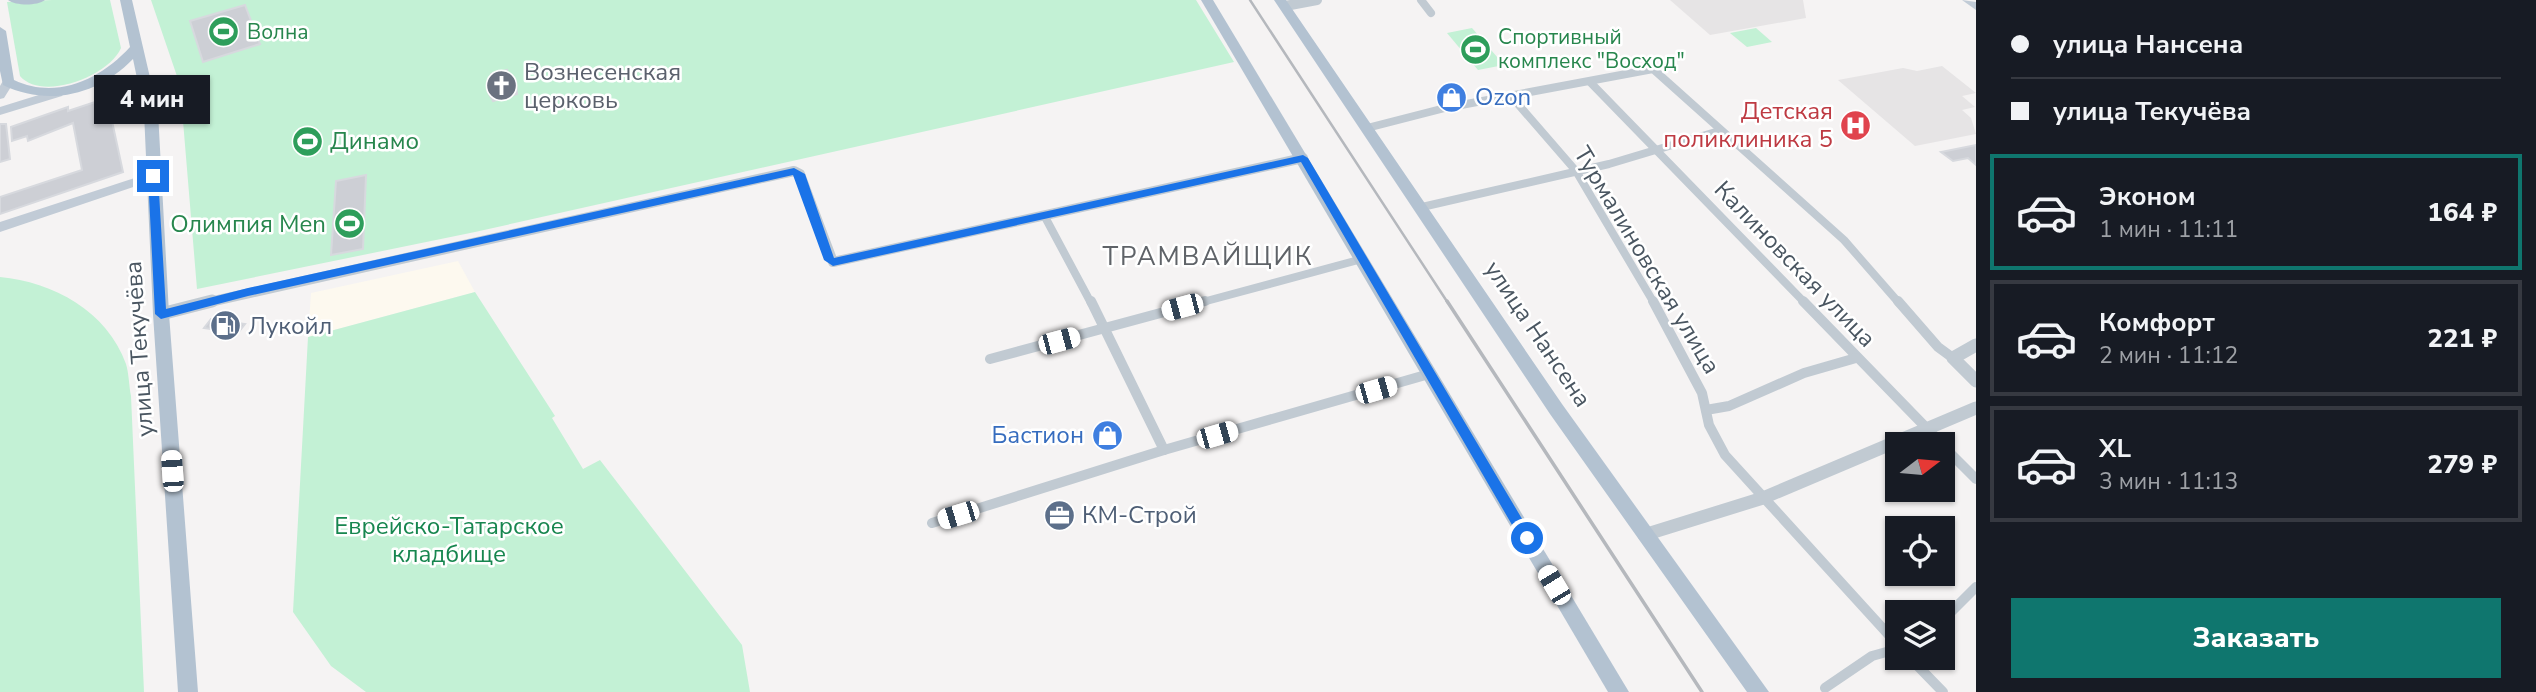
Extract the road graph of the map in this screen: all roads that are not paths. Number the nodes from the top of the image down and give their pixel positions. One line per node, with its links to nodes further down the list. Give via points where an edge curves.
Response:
1 (14, 0): 2 (main road)
2 (39, 0)
3 (127, 0): 12 (main road, улица Текучёва)
4 (1207, 0): 22 (main road)
5 (1317, 0): 8 (street)
6 (1421, 0): 10 (street)
7 (1967, 0): 9 (main road)
8 (1282, 3): 19 (main road, улица Нансена)
9 (1976, 7)
10 (1431, 13)
11 (0, 31): 13 (main road)
12 (138, 46): 15 (main road, via 116,71); 24 (main road, улица Текучёва, via 151,112)
13 (8, 82): 15 (main road, via 30,92); 16 (main road)
14 (1590, 82): 17 (street); 20 (street, via 1653,69); 21 (street, Калиновская улица)
15 (58, 93): 18 (main road)
16 (0, 95)
17 (1511, 96): 19 (street); 23 (street, Турмалиновская улица)
18 (0, 111)
19 (1367, 128): 25 (main road, улица Нансена)
20 (1719, 131): 21 (street); 33 (street, via 1844,240 1938,347)
21 (1654, 149): 23 (street); 32 (street, Калиновская улица)
22 (1303, 158): 26 (street); 28 (main road)
23 (1576, 171): 25 (street); 38 (street, Турмалиновская улица, via 1683,353)
24 (153, 176): 27 (main road); 29 (main road, улица Текучёва)
25 (1422, 207): 46 (main road, улица Нансена)
26 (1045, 217): 29 (street, via 833,262 798,172); 30 (street)
27 (0, 227)
28 (1362, 259): 30 (street); 35 (main road)
29 (161, 314): 54 (main road, улица Текучёва)
30 (1105, 328): 34 (street); 41 (street)
31 (1976, 345): 33 (street)
32 (1856, 358): 38 (street, via 1804,373 1729,406); 39 (street, Калиновская улица)
33 (1953, 358): 36 (street)
34 (990, 359)
35 (1429, 374): 41 (street); 55 (main road)
36 (1976, 381)
37 (1976, 408): 39 (street)
38 (1706, 410): 44 (street, Турмалиновская улица, via 1725,455)
39 (1927, 429): 40 (street, Калиновская улица); 44 (street)
40 (1930, 432)
41 (1164, 450): 45 (street)
42 (1955, 458): 43 (street, Калиновская улица)
43 (1976, 479)
44 (1763, 498): 46 (street); 49 (street, Турмалиновская улица)
45 (932, 523)
46 (1644, 536): 52 (main road, улица Нансена)
47 (1976, 587): 48 (street)
48 (1955, 608)
49 (1885, 633)
50 (1885, 651): 53 (street)
51 (1922, 670): 56 (street)
52 (1754, 687)
53 (1825, 688)
54 (188, 692)
55 (1619, 692)
56 (1943, 692)

